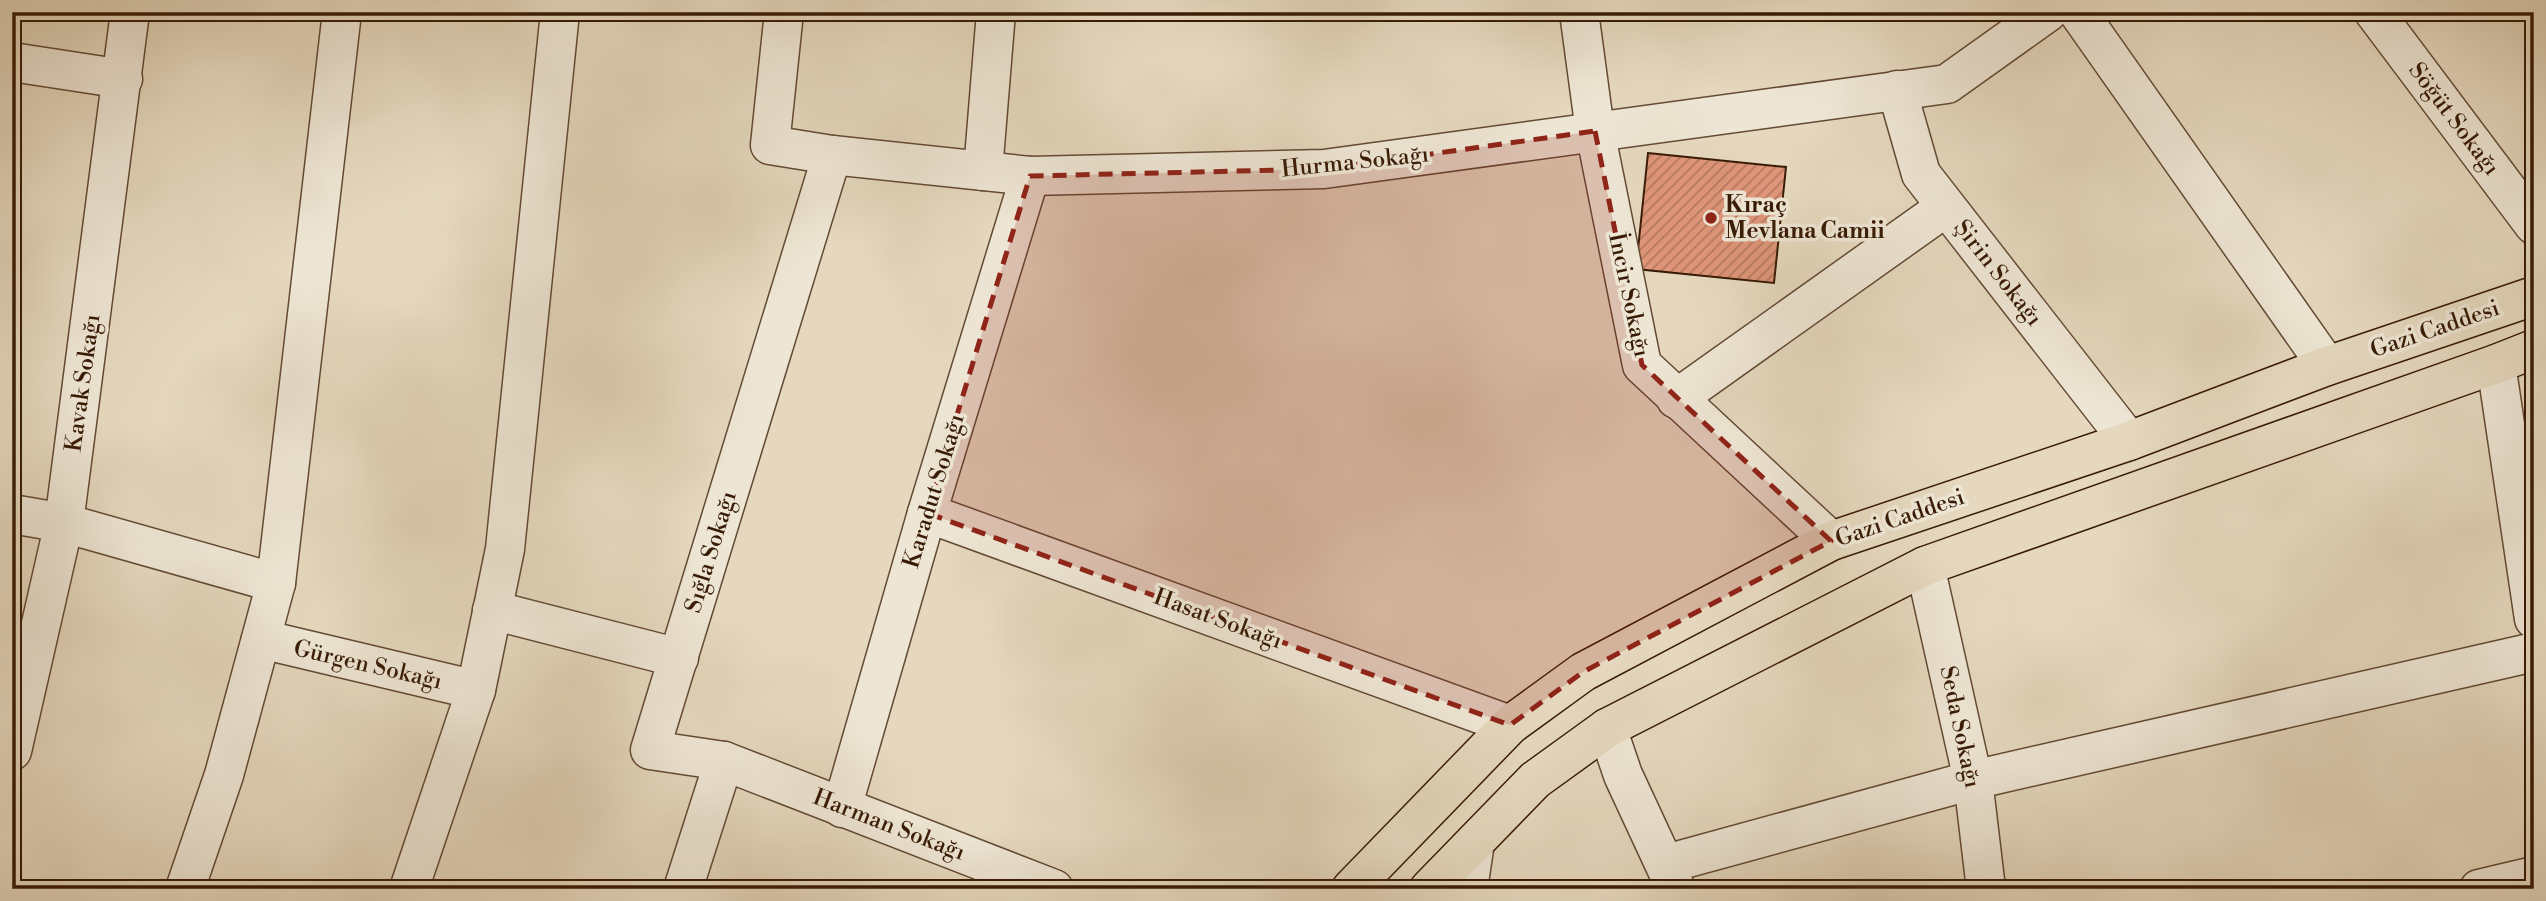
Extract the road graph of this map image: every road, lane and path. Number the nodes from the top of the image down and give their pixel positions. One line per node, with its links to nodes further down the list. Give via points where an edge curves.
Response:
1 (130, 12): 11 (street, Kavak Sokağı)
2 (342, 12): 30 (street)
3 (560, 12): 31 (street, via 505,549)
4 (784, 12): 14 (street, Hurma Sokağı, via 770,145)
5 (996, 12): 15 (street)
6 (1579, 12): 13 (street, İncir Sokağı)
7 (2048, 12): 12 (street, Hurma Sokağı, via 1947,83)
8 (2078, 12): 22 (street)
9 (2374, 12): 18 (street, Söğüt Sokağı)
10 (12, 62): 11 (street)
11 (123, 79): 27 (street, Kavak Sokağı)
12 (1897, 90): 13 (street, Hurma Sokağı); 17 (street, Şirin Sokağı, via 1922,174)
13 (1595, 131): 16 (street, Hurma Sokağı, via 1324,169); 23 (street, İncir Sokağı, via 1642,365)
14 (832, 155): 15 (street, Hurma Sokağı); 35 (street, Sığla Sokağı)
15 (983, 171): 16 (street, Hurma Sokağı)
16 (1030, 176): 25 (street, Karadut Sokağı)
17 (1946, 207): 23 (street); 24 (street, Şirin Sokağı)
18 (2534, 225)
19 (2534, 296): 22 (main road, Gazi Caddesi)
20 (2534, 349): 21 (main road)
21 (2496, 365): 29 (main road); 32 (street)
22 (2327, 366): 24 (main road, Gazi Caddesi)
23 (1676, 399): 28 (street, İncir Sokağı)
24 (2130, 441): 28 (main road, Gazi Caddesi)
25 (927, 513): 37 (street, Hasat Sokağı); 42 (street, Karadut Sokağı)
26 (12, 514): 27 (street)
27 (64, 523): 30 (street); 39 (street, Kavak Sokağı)
28 (1831, 541): 37 (main road, Gazi Caddesi, via 1584,672)
29 (1925, 566): 38 (main road); 41 (street, Seda Sokağı)
30 (276, 583): 33 (street)
31 (492, 610): 35 (street); 36 (street)
32 (2534, 619)
33 (261, 639): 36 (street, Gürgen Sokağı); 46 (street, via 224,775)
34 (2534, 652): 41 (street)
35 (679, 658): 40 (street, Sığla Sokağı, via 650,750)
36 (476, 690): 47 (street)
37 (1510, 725): 50 (main road, Gazi Caddesi)
38 (1607, 728): 43 (main road, via 1535,780); 44 (street, via 1623,775)
39 (12, 751)
40 (724, 761): 42 (street, Harman Sokağı); 48 (street)
41 (1973, 780): 44 (street); 53 (street, Seda Sokağı)
42 (842, 807): 49 (street, Harman Sokağı)
43 (1475, 842): 51 (main road); 52 (street)
44 (1671, 876)
45 (2534, 876): 54 (street)
46 (185, 889)
47 (409, 889)
48 (683, 889)
49 (1054, 889)
50 (1351, 889)
51 (1429, 889)
52 (1468, 889)
53 (1986, 889)
54 (2479, 889)

